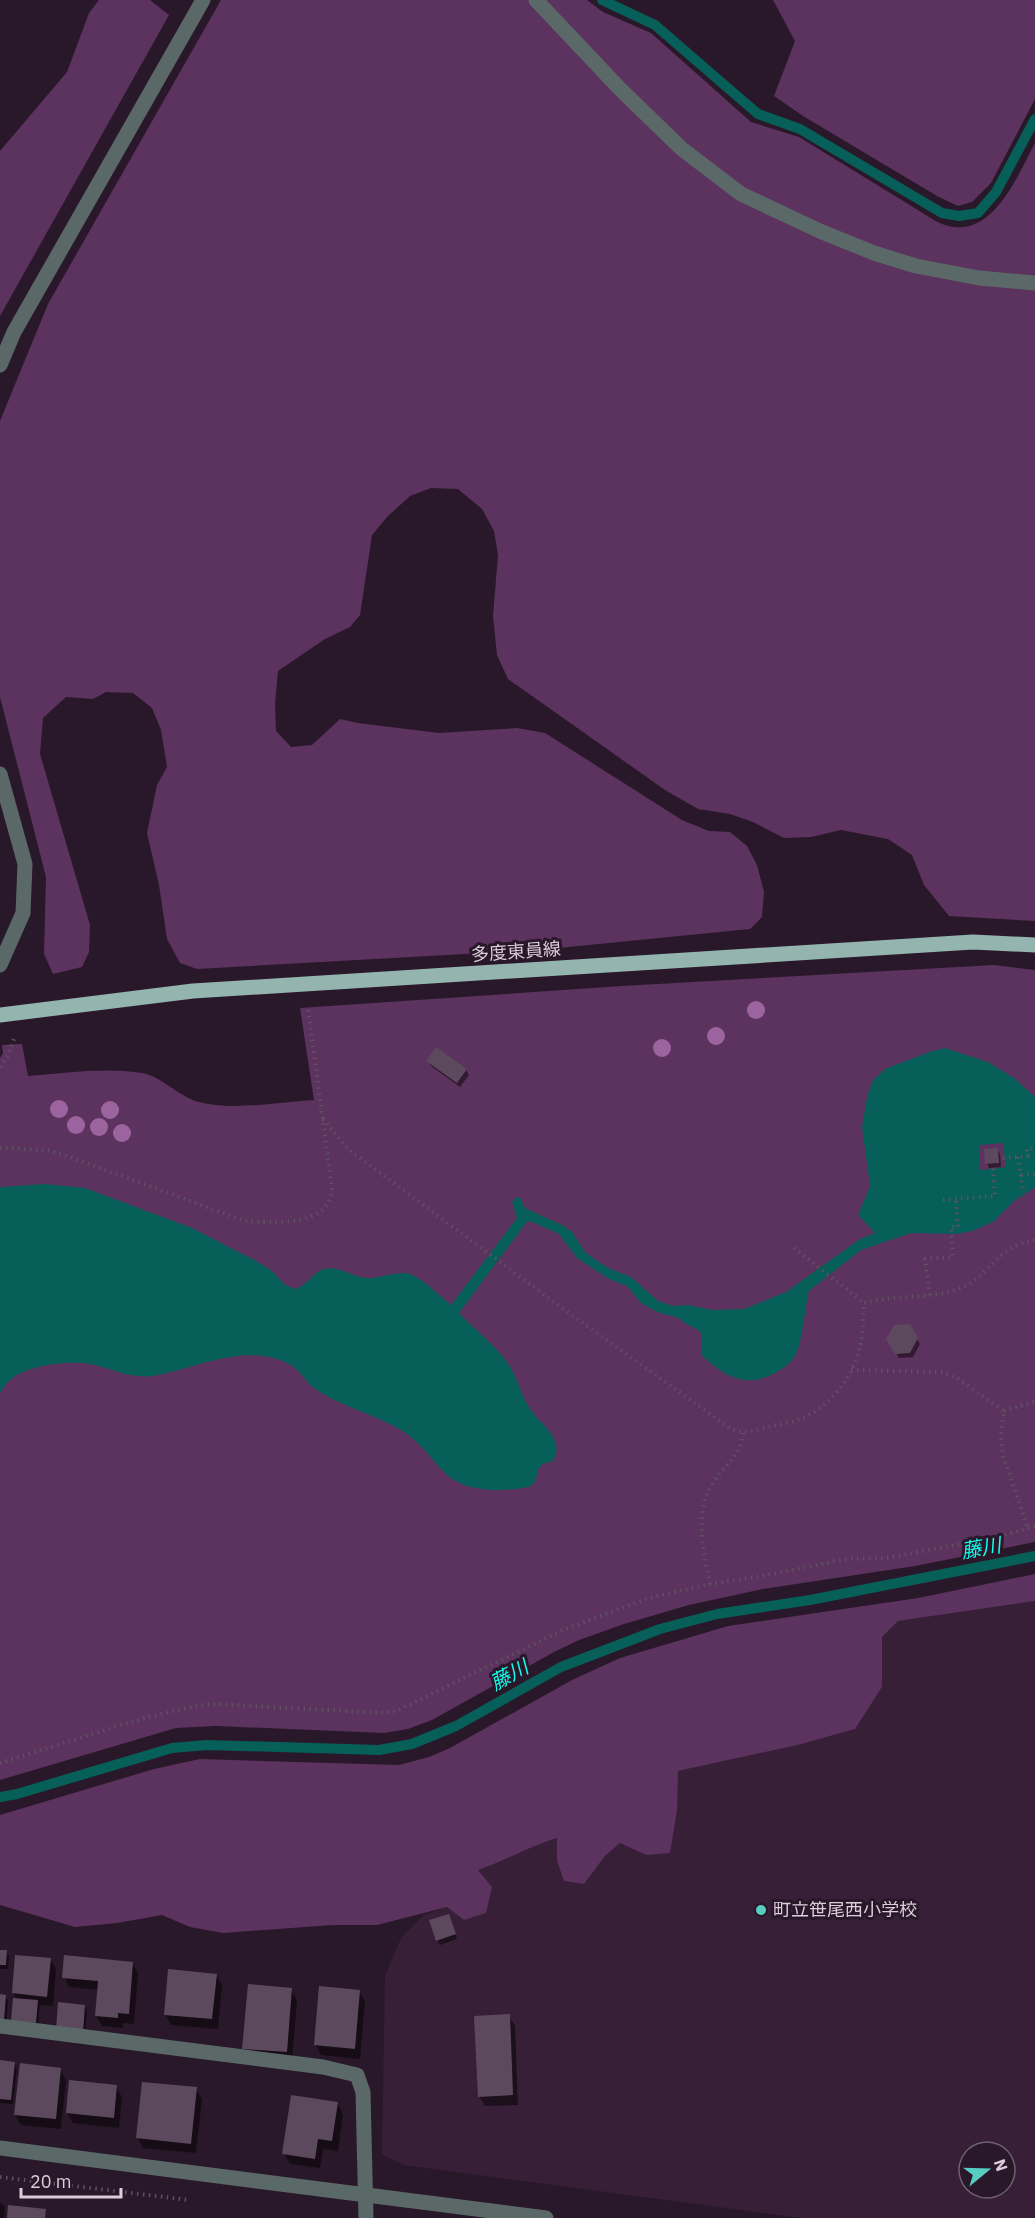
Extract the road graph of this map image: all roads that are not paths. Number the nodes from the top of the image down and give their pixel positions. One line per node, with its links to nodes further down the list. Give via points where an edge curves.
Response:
1 (203, 0): 4 (street, via 14,332)
2 (536, 0): 3 (street, via 682,149 741,194 822,232 905,263 979,278)
3 (1035, 283)
4 (0, 364)
5 (0, 774): 7 (street, via 25,864 23,912)
6 (1035, 945): 8 (main road, 多度東員線, via 973,942 193,991)
7 (0, 965)
8 (0, 1015)
9 (0, 2026): 11 (street, via 357,2074 363,2092)
10 (0, 2148): 11 (street)
11 (365, 2194): 12 (street); 13 (street)
12 (366, 2218)
13 (546, 2218)

